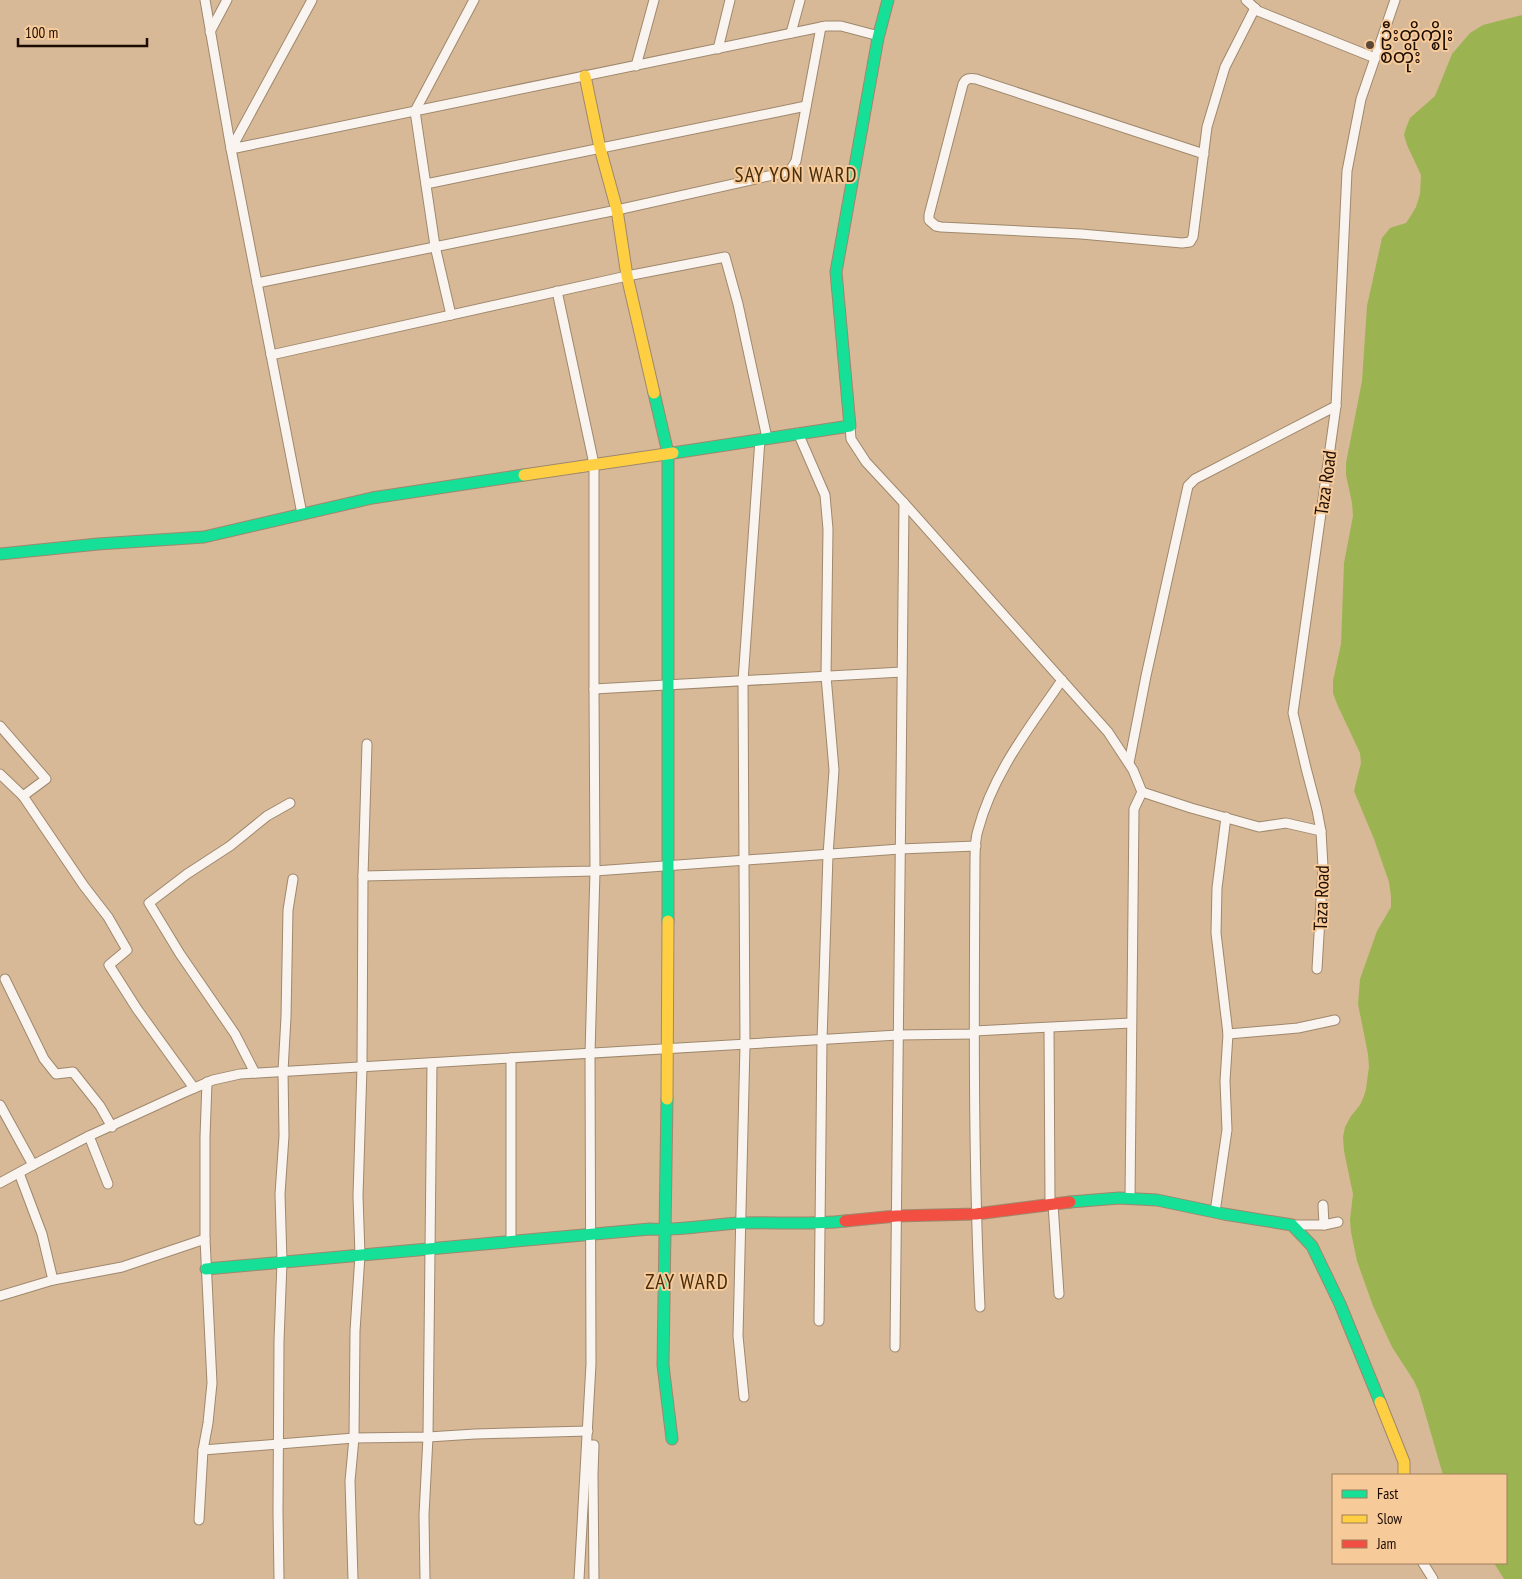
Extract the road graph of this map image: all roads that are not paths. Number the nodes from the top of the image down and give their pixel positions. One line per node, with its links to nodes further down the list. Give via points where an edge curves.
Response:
1 (204, 0): 13 (street)
2 (227, 0): 13 (street)
3 (312, 0): 23 (street)
4 (474, 0): 21 (street)
5 (654, 0): 18 (street)
6 (730, 0): 16 (street)
7 (800, 0): 14 (street)
8 (888, 0): 15 (street)
9 (1246, 0): 11 (street)
10 (1395, 0): 17 (street, Taza Road)
11 (1255, 8): 17 (street); 24 (street, via 1225,67 1207,127)
12 (821, 27): 14 (street); 15 (street, via 841,26); 20 (street)
13 (210, 32): 23 (street)
14 (791, 33): 16 (street)
15 (879, 36): 34 (street, via 836,272)
16 (718, 48): 18 (street)
17 (1375, 58): 33 (street, Taza Road, via 1361,99 1347,172)
18 (636, 66): 19 (street)
19 (585, 76): 21 (street); 22 (street)
20 (806, 106): 22 (street); 26 (street, via 796,161 788,171)
21 (415, 112): 23 (street); 25 (street)
22 (600, 148): 25 (street); 26 (street)
23 (231, 149): 29 (street)
24 (1204, 154): 24 (street, via 1193,237 1187,243 941,227 929,220 963,84 970,78)
25 (426, 184): 27 (street)
26 (617, 210): 27 (street); 28 (street)
27 (435, 246): 29 (street); 31 (street)
28 (627, 276): 30 (street); 36 (street, via 725,256 738,304); 37 (street)
29 (257, 283): 32 (street)
30 (557, 291): 31 (street); 38 (street)
31 (451, 315): 32 (street)
32 (271, 355): 40 (street)
33 (1336, 406): 50 (street, via 1195,479 1188,486); 56 (street, Taza Road, via 1293,713)
34 (850, 426): 35 (street); 39 (street, via 851,439 866,462)
35 (798, 433): 36 (street); 43 (street, via 824,495 828,529)
36 (763, 438): 37 (street); 45 (street)
37 (668, 453): 38 (street); 46 (street)
38 (594, 464): 40 (street, via 372,498); 47 (street)
39 (904, 503): 42 (street); 44 (street)
40 (302, 514): 41 (street, via 204,537)
41 (0, 554)
42 (902, 672): 43 (street); 58 (street)
43 (826, 676): 45 (street); 59 (street, via 834,770)
44 (1062, 680): 50 (street, via 1108,732); 57 (street, via 1003,767 988,796)
45 (743, 681): 46 (street); 60 (street)
46 (669, 685): 47 (street); 61 (street)
47 (594, 689): 62 (street)
48 (0, 726): 53 (street, via 46,779)
49 (367, 744): 63 (street)
50 (1129, 763): 52 (street)
51 (0, 774): 53 (street)
52 (1142, 792): 55 (street); 68 (street, via 1134,809)
53 (23, 796): 83 (street, via 108,917 127,950 109,966)
54 (290, 804): 81 (street, via 268,816 149,903 235,1034)
55 (1226, 817): 56 (street, via 1259,827 1286,823); 71 (street, via 1217,888 1216,933)
56 (1321, 831): 65 (street, Taza Road, via 1323,867)
57 (976, 846): 58 (street); 70 (street)
58 (900, 849): 59 (street); 72 (street)
59 (828, 855): 60 (street); 73 (street)
60 (744, 860): 61 (street); 74 (street)
61 (668, 865): 62 (street); 75 (street)
62 (595, 871): 63 (street); 76 (street)
63 (363, 876): 79 (street)
64 (293, 879): 80 (street, via 288,910)
65 (1317, 969)
66 (5, 979): 85 (street, via 44,1059 56,1074 73,1072)
67 (1335, 1020): 71 (street, via 1298,1028)
68 (1132, 1023): 69 (street); 91 (street)
69 (1049, 1028): 70 (street, via 974,1031); 92 (street)
70 (974, 1034): 72 (street); 95 (street)
71 (1228, 1034): 94 (street, via 1225,1080 1227,1130)
72 (898, 1035): 73 (street); 96 (street)
73 (822, 1040): 74 (street); 99 (street)
74 (745, 1045): 75 (street); 98 (street)
75 (668, 1050): 76 (street); 102 (street)
76 (590, 1054): 77 (street); 103 (street)
77 (511, 1058): 78 (street); 105 (street)
78 (432, 1063): 79 (street); 106 (street)
79 (362, 1067): 80 (street); 107 (street, via 358,1196)
80 (282, 1071): 81 (street); 108 (street)
81 (255, 1073): 82 (street)
82 (207, 1082): 83 (street); 104 (street)
83 (194, 1088): 85 (street)
84 (0, 1105): 87 (street)
85 (112, 1127): 86 (street)
86 (90, 1136): 87 (street); 90 (street)
87 (33, 1164): 88 (street)
88 (19, 1173): 89 (street); 110 (street, via 42,1234)
89 (0, 1184)
90 (108, 1184)
91 (1130, 1198): 92 (street); 94 (street)
92 (1051, 1204): 95 (street); 111 (street)
93 (1323, 1205): 101 (street)
94 (1215, 1212): 100 (street)
95 (976, 1214): 96 (street); 113 (street)
96 (896, 1216): 99 (street); 115 (street)
97 (1338, 1222): 101 (street)
98 (740, 1223): 99 (street); 102 (street); 116 (street, via 738,1336)
99 (820, 1224): 114 (street)
100 (1292, 1225): 101 (street); 124 (street, via 1312,1246 1340,1304 1404,1462)
101 (1324, 1225)
102 (664, 1230): 103 (street, via 650,1228); 120 (street, via 664,1364)
103 (591, 1235): 105 (street); 117 (street)
104 (205, 1239): 109 (street); 110 (street, via 122,1267)
105 (511, 1242): 106 (street)
106 (430, 1250): 107 (street); 118 (street)
107 (360, 1256): 108 (street); 119 (street, via 355,1331)
108 (282, 1262): 109 (street); 121 (street)
109 (206, 1269): 123 (street, via 212,1383)
110 (54, 1280): 112 (street)
111 (1059, 1294)
112 (0, 1296)
113 (980, 1307)
114 (819, 1321)
115 (895, 1347)
116 (744, 1398)
117 (588, 1431): 118 (street); 122 (street)
118 (428, 1437): 119 (street); 129 (street)
119 (354, 1438): 121 (street); 128 (street, via 350,1481)
120 (672, 1439)
121 (278, 1445): 123 (street); 127 (street)
122 (587, 1445): 130 (street); 131 (street, via 594,1446)
123 (203, 1450): 125 (street)
124 (1404, 1474)
125 (199, 1520)
126 (1424, 1564): 132 (street)
127 (279, 1579)
128 (353, 1579)
129 (425, 1579)
130 (580, 1579)
131 (594, 1579)
132 (1433, 1579)

